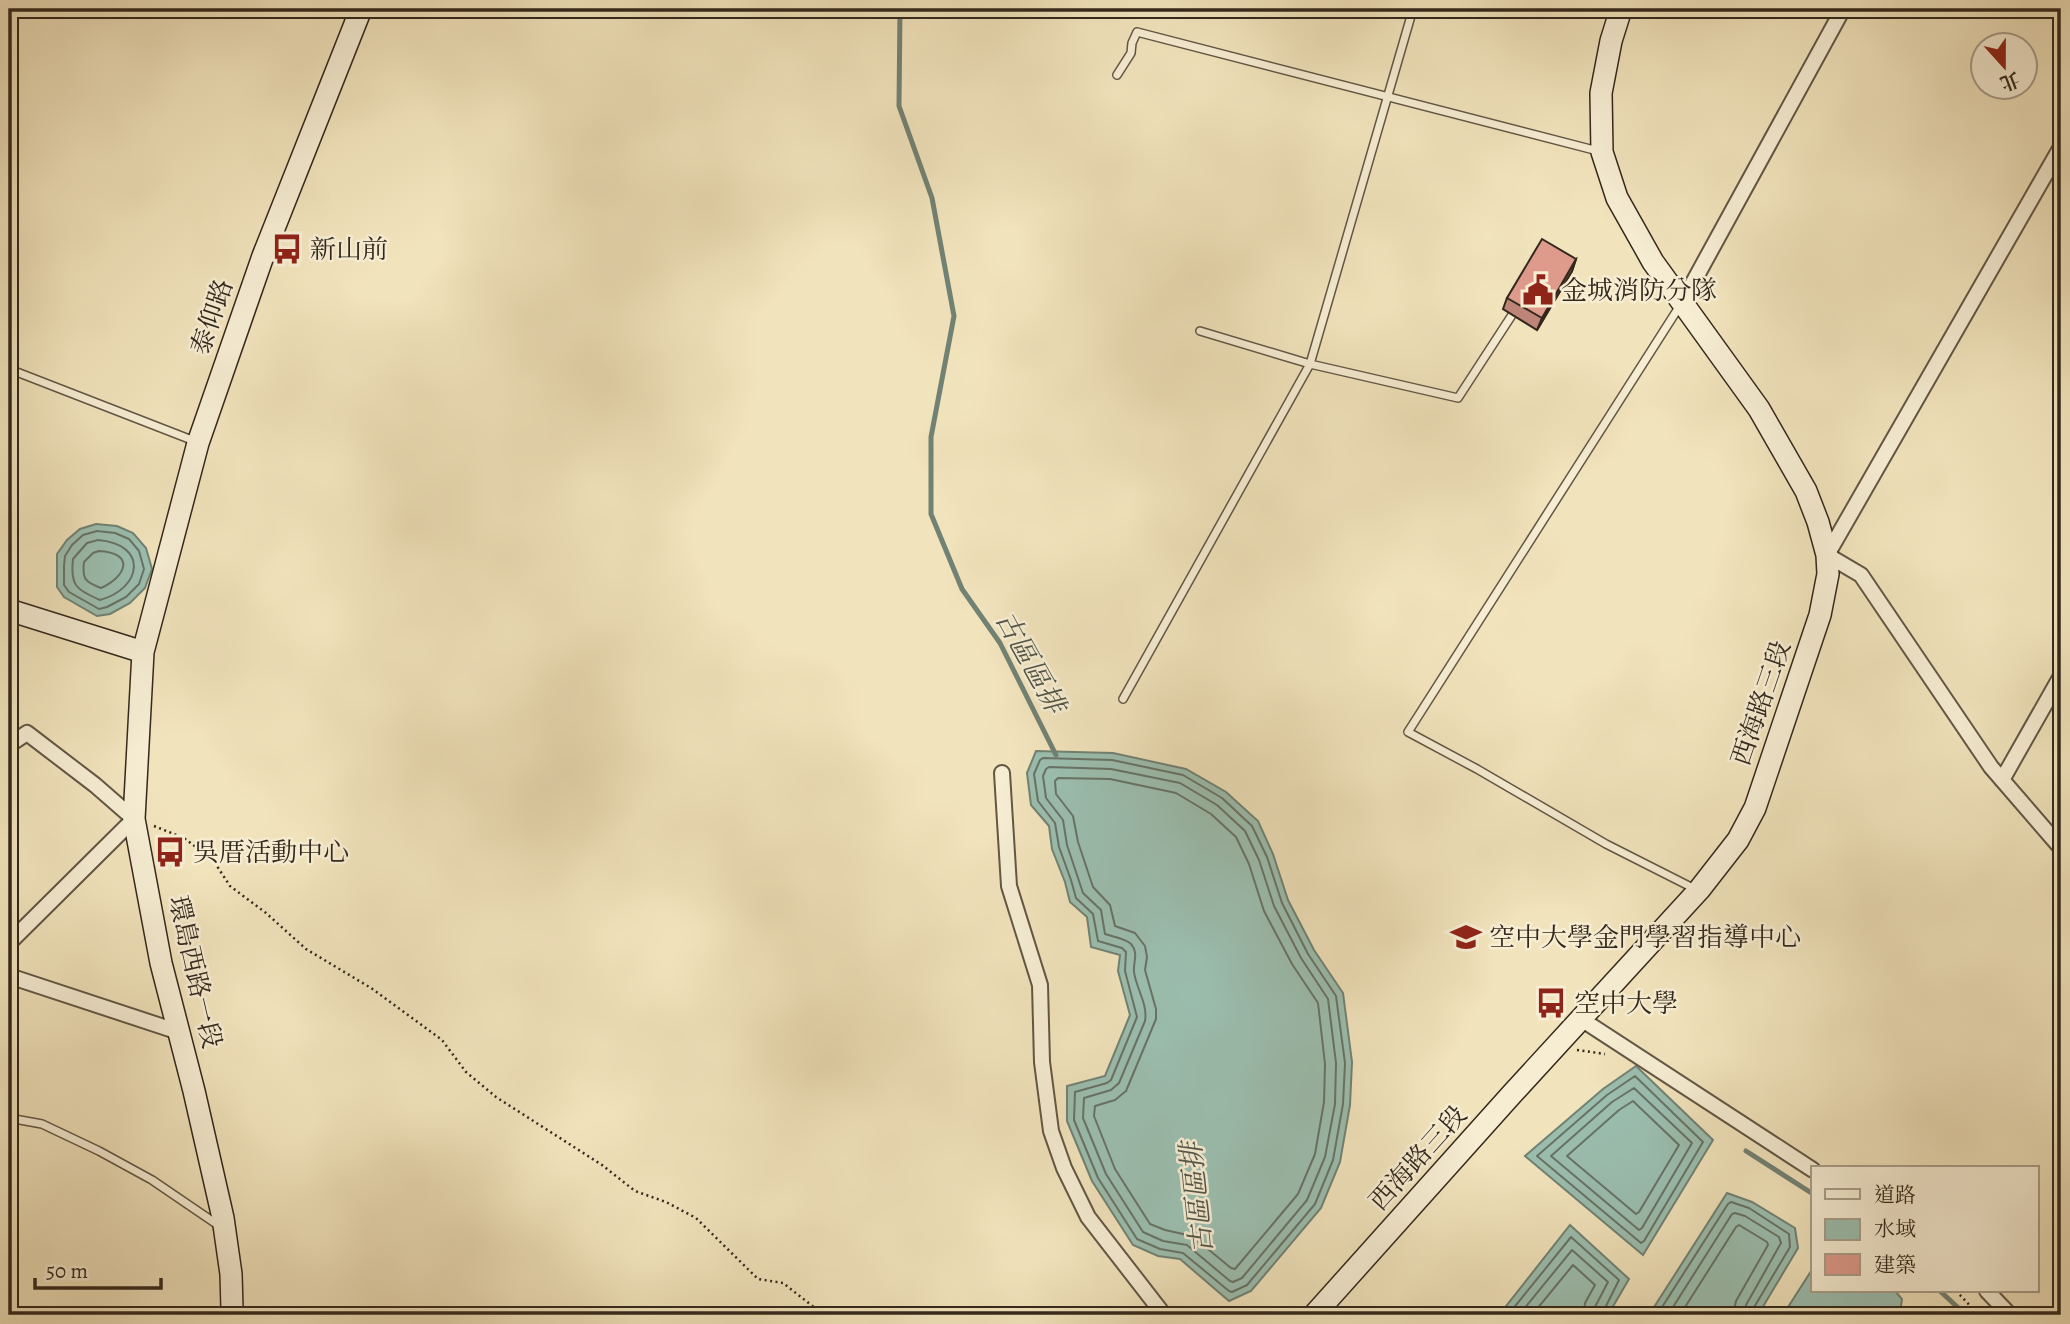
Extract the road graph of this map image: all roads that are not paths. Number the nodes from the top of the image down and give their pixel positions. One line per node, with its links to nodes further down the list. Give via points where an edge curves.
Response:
1 (361, 9): 14 (main road, 泰仰路, via 263,256)
2 (1413, 9): 6 (lane)
3 (1621, 9): 8 (main road, 西海路三段, via 1601,93)
4 (1843, 9): 9 (street)
5 (1117, 75): 6 (lane, via 1137,32)
6 (1386, 96): 8 (lane); 12 (lane)
7 (2060, 151): 15 (street)
8 (1602, 152): 9 (main road, 西海路三段, via 1635,233)
9 (1683, 301): 15 (main road, 西海路三段, via 1792,463 1807,491); 25 (lane, via 1408,732 1606,844)
10 (1513, 315): 12 (lane, via 1458,398)
11 (1200, 331): 12 (lane)
12 (1310, 364): 19 (lane)
13 (9, 369): 14 (lane)
14 (198, 443): 17 (main road, 泰仰路)
15 (1827, 555): 22 (street, via 1861,575); 25 (main road, 西海路三段, via 1820,615 1755,808 1738,840)
16 (9, 610): 17 (main road)
17 (143, 652): 23 (main road, 環島西路一段)
18 (2061, 676): 22 (street)
19 (1123, 699)
20 (9, 745): 23 (street, via 27,733)
21 (1002, 773): 35 (street, via 1009,886 1040,985 1042,1062 1051,1131 1063,1168 1088,1217)
22 (2003, 780): 24 (street)
23 (134, 818): 26 (street); 29 (main road, 環島西路一段)
24 (2061, 848)
25 (1699, 890): 28 (main road, 西海路三段)
26 (9, 943)
27 (9, 976): 29 (street)
28 (1581, 1020): 31 (street); 36 (main road, 西海路三段)
29 (179, 1032): 32 (main road, 環島西路一段)
30 (9, 1118): 32 (lane, via 42,1124 99,1151)
31 (1811, 1169)
32 (225, 1229): 34 (main road, 環島西路一段)
33 (1988, 1292): 37 (street)
34 (230, 1315)
35 (1164, 1315)
36 (1314, 1315)
37 (2010, 1315)

